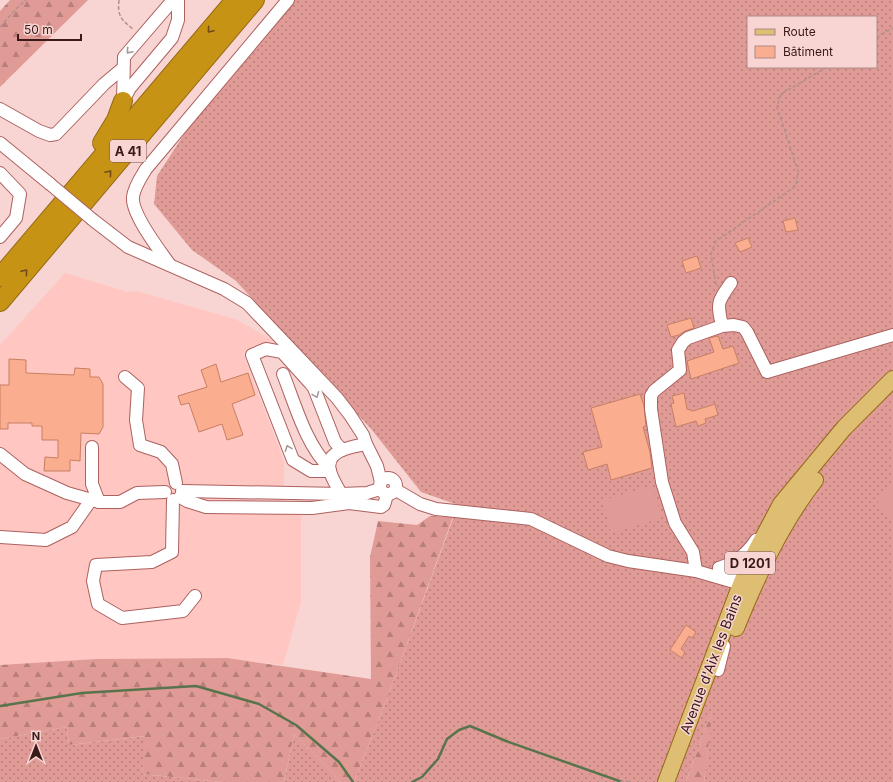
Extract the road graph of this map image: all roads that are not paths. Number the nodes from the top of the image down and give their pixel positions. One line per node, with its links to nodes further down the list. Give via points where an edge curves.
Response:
1 (173, 0): 7 (street, one-way to 7, via 124,57)
2 (178, 0): 9 (street, via 176,26 172,38 130,88)
3 (235, 0): 16 (highway, A 41, one-way to 16)
4 (256, 0): 8 (highway, A 41)
5 (263, 0): 8 (highway)
6 (288, 0): 14 (street, via 146,169 135,189 133,198 136,212)
7 (123, 68): 9 (street); 10 (street, via 56,134 50,135 39,131)
8 (198, 68): 18 (highway, A 41, one-way to 8)
9 (123, 101): 15 (highway, via 116,120 102,143)
10 (0, 109)
11 (0, 143): 14 (street, bridge, via 128,247)
12 (0, 173): 13 (street, via 20,194 16,218)
13 (0, 237)
14 (171, 266): 25 (street, via 224,289 247,304 337,398)
15 (0, 272)
16 (0, 277)
17 (731, 283): 19 (street, via 720,300 718,310)
18 (0, 302)
19 (722, 326): 20 (street, via 743,327 767,372); 38 (street, via 683,342 678,350 680,370 654,391 652,396 651,409 662,482 675,523 693,552)
20 (893, 335)
21 (284, 374): 29 (street, via 310,441)
22 (125, 377): 31 (street, via 138,388 136,420 140,445 161,452 172,464)
23 (893, 379): 35 (main road, Avenue d'Aix les Bains / D 1201, via 844,428)
24 (893, 391): 33 (main road, Avenue d'Aix les Bains / D 1201, via 854,429)
25 (365, 440): 27 (street); 30 (street, via 368,438 381,463)
26 (92, 447): 34 (street, via 92,484)
27 (342, 450): 29 (street, via 334,454); 29 (street, one-way to 27, via 311,471 293,460 252,355 266,349 282,352 314,388 335,442)
28 (0, 454): 34 (street, via 25,474 68,494)
29 (329, 469): 32 (street)
30 (387, 487): 31 (street, via 384,505 381,507 349,503 285,509 206,506 187,501); 32 (street, via 366,493); 38 (street, via 420,504 436,508 531,519 608,556 628,562)
31 (175, 492): 32 (street); 34 (street, via 137,493 120,502); 40 (street, via 172,552 152,562 96,565 93,581 98,604 122,618 183,611)
32 (341, 494)
33 (801, 498): 39 (main road, via 784,520 754,576); 41 (main road, Avenue d'Aix les Bains / D 1201, via 753,586)
34 (95, 501): 36 (street, via 72,527 46,540)
35 (781, 504): 37 (street, via 749,551 736,561); 39 (main road, Avenue d'Aix les Bains / D 1201)
36 (0, 537)
37 (719, 568): 38 (street); 39 (street, via 732,571)
38 (696, 571): 39 (street)
39 (741, 584): 41 (street, via 744,596 723,648); 42 (main road, Avenue d'Aix les Bains / D 1201)
40 (195, 596)
41 (718, 670): 43 (main road, Avenue d'Aix les Bains / D 1201)
42 (666, 782)
43 (675, 782)

